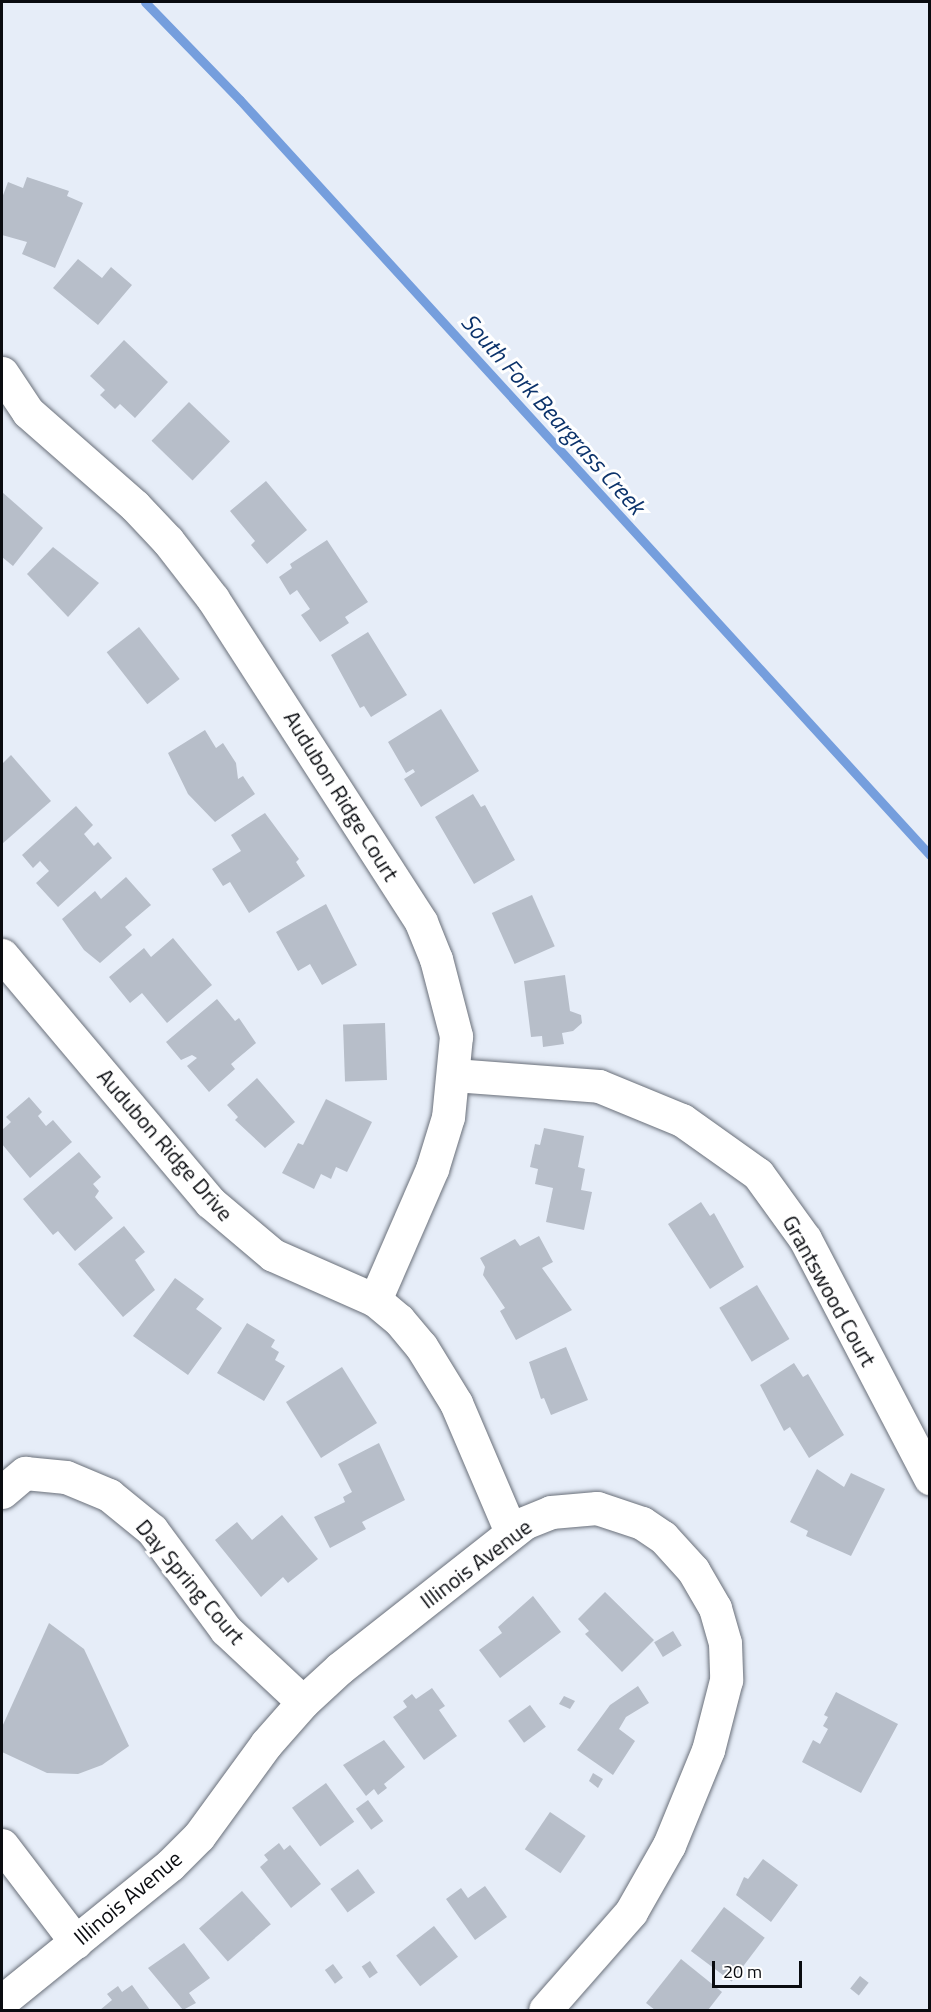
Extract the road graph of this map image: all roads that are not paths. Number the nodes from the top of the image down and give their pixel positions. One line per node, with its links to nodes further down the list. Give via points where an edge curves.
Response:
1 (2, 373): 3 (street, Audubon Ridge Court, via 28,412 168,541 258,666 421,922 456,1036)
2 (2, 955): 4 (street, Audubon Ridge Drive, via 210,1202 273,1255)
3 (454, 1075): 4 (street, Audubon Ridge Court, via 448,1117 432,1169); 5 (street, Grantswood Court, via 599,1086 682,1120 758,1174 805,1239)
4 (375, 1300): 7 (street, Audubon Ridge Drive, via 421,1346 450,1394)
5 (930, 1478)
6 (2, 1492): 8 (street, Day Spring Court, via 25,1473 66,1477 109,1495 152,1530 226,1630)
7 (511, 1532): 8 (street, Illinois Avenue); 12 (street, Illinois Avenue, via 552,1512 574,1507 620,1513 642,1523 663,1537 693,1570 715,1608 725,1643 722,1705 669,1845 631,1912)
8 (303, 1702): 10 (street, Illinois Avenue, via 266,1744 199,1836 170,1865)
9 (2, 1845): 10 (street)
10 (76, 1942): 11 (street, Illinois Avenue)
11 (2, 2001)
12 (545, 2010)

